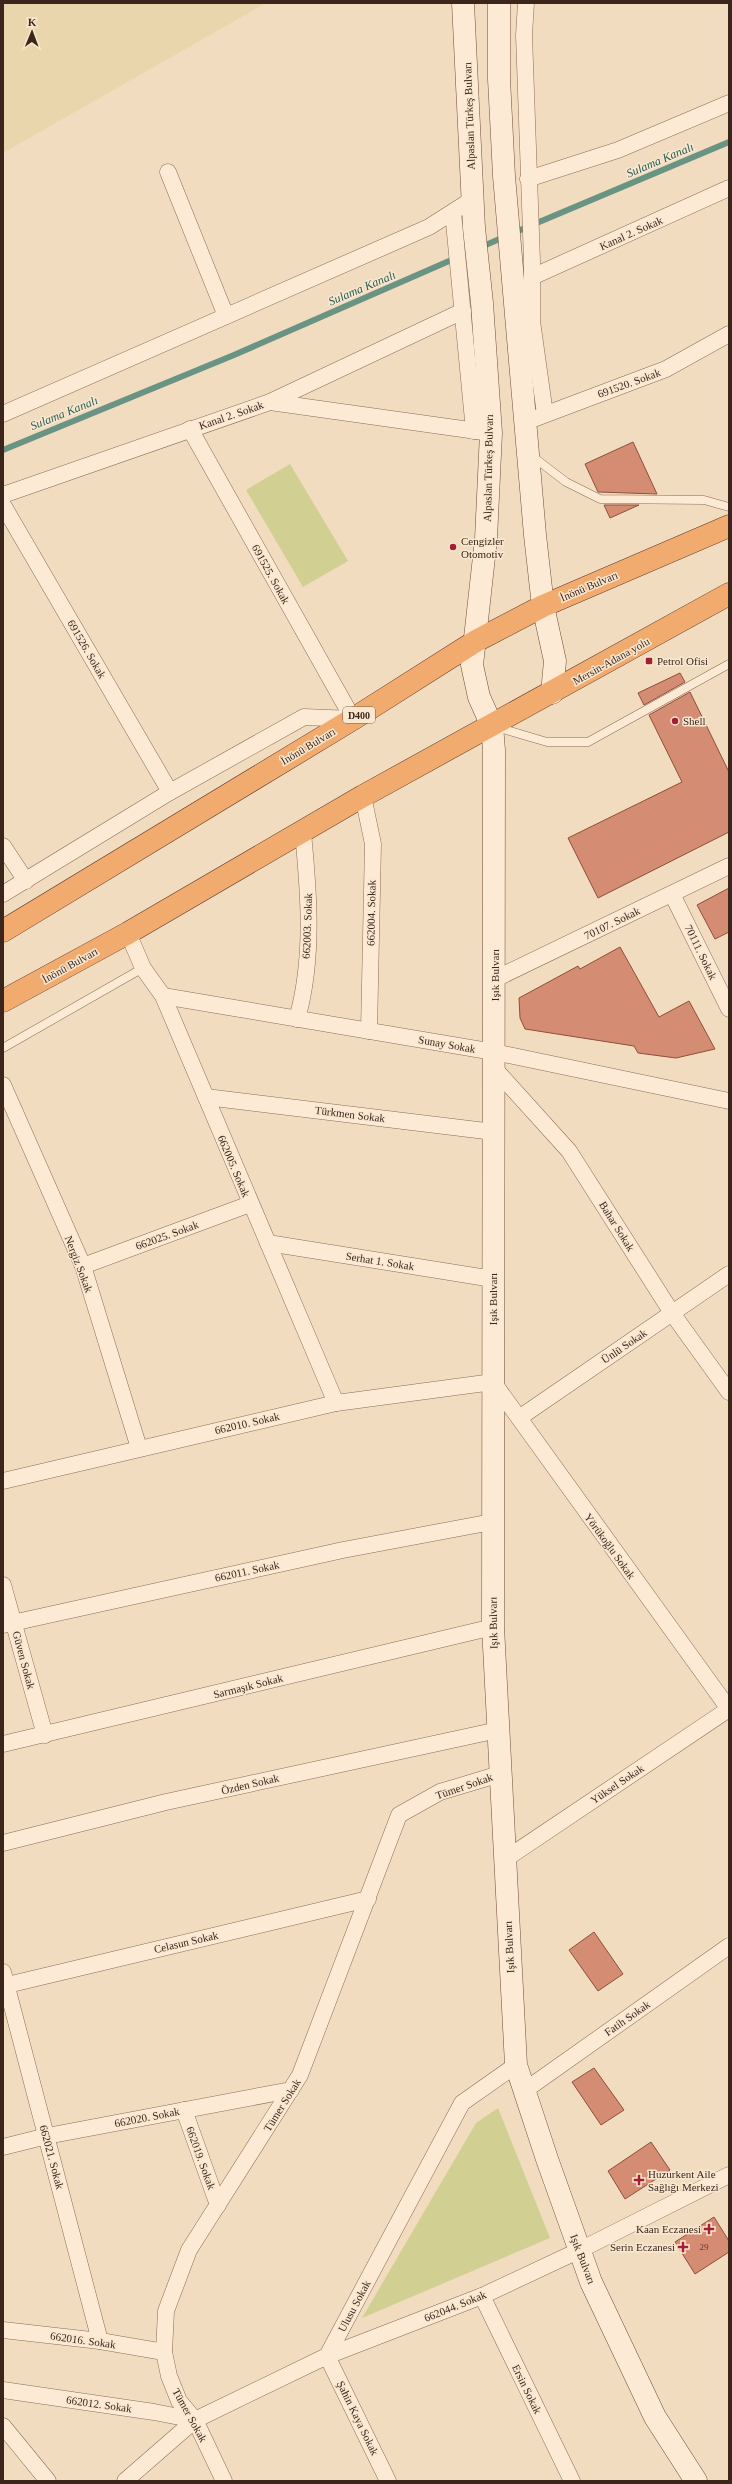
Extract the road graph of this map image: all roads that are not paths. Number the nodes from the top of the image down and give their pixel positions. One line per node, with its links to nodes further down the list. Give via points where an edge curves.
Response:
1 (463, 3): 8 (main road, Alpaslan Türkeş Bulvarı)
2 (499, 3): 10 (main road, via 499,79 504,176)
3 (526, 3): 6 (street, via 524,35)
4 (729, 103): 6 (street, via 618,150)
5 (168, 172): 12 (street)
6 (528, 179): 10 (street)
7 (729, 188): 10 (street, Kanal 2. Sokak)
8 (473, 199): 9 (street); 18 (main road, Alpaslan Türkeş Bulvarı, via 479,278)
9 (453, 212): 11 (street); 12 (street, via 430,227)
10 (526, 274): 16 (main road)
11 (463, 311): 14 (street); 18 (street)
12 (226, 316): 15 (street)
13 (729, 334): 16 (street, 691520. Sokak, via 666,369)
14 (270, 402): 17 (street, Kanal 2. Sokak); 18 (street, Kanal 2. Sokak)
15 (3, 414)
16 (535, 419): 19 (main road)
17 (190, 429): 20 (street, Kanal 2. Sokak); 29 (street, 691525. Sokak)
18 (483, 432): 26 (main road, Alpaslan Türkeş Bulvarı, via 486,539)
19 (528, 453): 22 (lane, via 566,482 600,499 704,500); 25 (main road)
20 (3, 494)
21 (3, 505): 31 (street, 691526. Sokak)
22 (729, 507)
23 (729, 526): 25 (highway, İnönü Bulvarı / D400)
24 (729, 594): 28 (highway, Mersin-Adana yolu)
25 (543, 606): 26 (highway, İnönü Bulvarı / D400); 28 (main road, via 555,661)
26 (476, 641): 29 (highway, İnönü Bulvarı / D400); 30 (main road, Alpaslan Türkeş Bulvarı, via 472,665 479,697)
27 (729, 664): 30 (lane, via 588,742 547,742)
28 (552, 694): 30 (highway, Mersin-Adana yolu)
29 (353, 719): 31 (street, via 304,717); 39 (highway, İnönü Bulvarı / D400)
30 (492, 726): 32 (highway, İnönü Bulvarı); 42 (main road, Işık Bulvarı)
31 (170, 792): 36 (street)
32 (363, 796): 33 (highway, İnönü Bulvarı); 47 (street, 662004. Sokak, via 372,844)
33 (303, 833): 40 (highway, İnönü Bulvarı); 46 (street, 662003. Sokak, via 309,895 304,993)
34 (3, 846): 36 (street)
35 (729, 866): 38 (street, 70107. Sokak)
36 (26, 881): 37 (street)
37 (3, 894)
38 (672, 894): 42 (street, 70107. Sokak); 45 (street, 70111. Sokak)
39 (3, 931)
40 (128, 933): 41 (street, 662005. Sokak); 44 (highway, İnönü Bulvarı)
41 (143, 968): 43 (street, 662005. Sokak); 48 (lane)
42 (495, 980): 49 (main road, Işık Bulvarı)
43 (163, 996): 46 (street, Sunay Sokak); 51 (street, 662005. Sokak)
44 (3, 1001)
45 (729, 1009)
46 (297, 1019): 47 (street, Sunay Sokak)
47 (369, 1031): 49 (street, Sunay Sokak)
48 (3, 1048)
49 (494, 1060): 52 (street, Sunay Sokak); 53 (main road, Işık Bulvarı); 59 (street, Bahar Sokak, via 569,1151)
50 (3, 1085): 56 (street, Nergiz Sokak)
51 (206, 1097): 53 (street, Türkmen Sokak); 54 (street, 662005. Sokak)
52 (729, 1101)
53 (494, 1132): 58 (main road, Işık Bulvarı)
54 (250, 1204): 55 (street, 662005. Sokak); 56 (street, 662025. Sokak)
55 (268, 1243): 58 (street, Serhat 1. Sokak); 62 (street, 662005. Sokak)
56 (83, 1266): 64 (street, Nergiz Sokak)
57 (729, 1274): 59 (street, Ünlü Sokak)
58 (493, 1279): 60 (main road, Işık Bulvarı)
59 (672, 1313): 61 (street, Bahar Sokak); 63 (street, Ünlü Sokak)
60 (493, 1382): 62 (street, 662010. Sokak); 63 (street, Yörükoğlu Sokak); 66 (main road, Işık Bulvarı)
61 (729, 1392)
62 (336, 1403): 64 (street, 662010. Sokak)
63 (519, 1418): 70 (street, Yörükoğlu Sokak)
64 (139, 1448): 65 (street, 662010. Sokak)
65 (3, 1481)
66 (492, 1522): 68 (street, 662011. Sokak, via 343,1550); 69 (main road, Işık Bulvarı)
67 (3, 1585): 68 (street, Güven Sokak)
68 (8, 1624): 72 (street, Güven Sokak)
69 (493, 1627): 71 (main road, Işık Bulvarı); 72 (street, Sarmaşık Sokak)
70 (729, 1709): 76 (street, Yüksel Sokak)
71 (498, 1730): 74 (main road, Işık Bulvarı); 75 (street, Özden Sokak, via 166,1802)
72 (45, 1735): 73 (street, Sarmaşık Sokak)
73 (3, 1744)
74 (500, 1774): 76 (main road, Işık Bulvarı); 77 (street, Tümer Sokak, via 440,1792 399,1815)
75 (3, 1843)
76 (504, 1860): 80 (main road, Işık Bulvarı)
77 (368, 1899): 79 (street, Celasun Sokak); 81 (street, Tümer Sokak, via 300,2075)
78 (729, 1946): 82 (street, Fatih Sokak)
79 (4, 1981): 84 (street, 662021. Sokak)
80 (516, 2065): 82 (main road, Işık Bulvarı); 93 (street, Ulusu Sokak, via 462,2103)
81 (291, 2090): 83 (street, 662020. Sokak); 87 (street, Tümer Sokak)
82 (524, 2091): 88 (main road, Işık Bulvarı)
83 (184, 2110): 84 (street, 662020. Sokak); 87 (street, 662019. Sokak)
84 (47, 2136): 85 (street, 662020. Sokak); 91 (street, 662021. Sokak)
85 (3, 2147)
86 (727, 2180): 88 (street, 662044. Sokak)
87 (218, 2205): 92 (street, Tümer Sokak, via 189,2250 166,2311)
88 (580, 2250): 89 (street, 662044. Sokak); 102 (main road, Işık Bulvarı, via 591,2282 655,2417)
89 (482, 2296): 93 (street, 662044. Sokak); 101 (street, Ersin Sokak)
90 (3, 2330): 91 (street, 662016. Sokak)
91 (100, 2341): 92 (street, 662016. Sokak)
92 (164, 2352): 95 (street, Tümer Sokak, via 169,2376 179,2400)
93 (327, 2356): 95 (street); 100 (street, Şahin Kaya Sokak)
94 (3, 2390): 95 (street, 662012. Sokak)
95 (195, 2420): 98 (street); 99 (street, Tümer Sokak)
96 (3, 2426): 97 (street)
97 (48, 2481)
98 (125, 2481)
99 (224, 2481)
100 (388, 2481)
101 (572, 2481)
102 (696, 2481)

